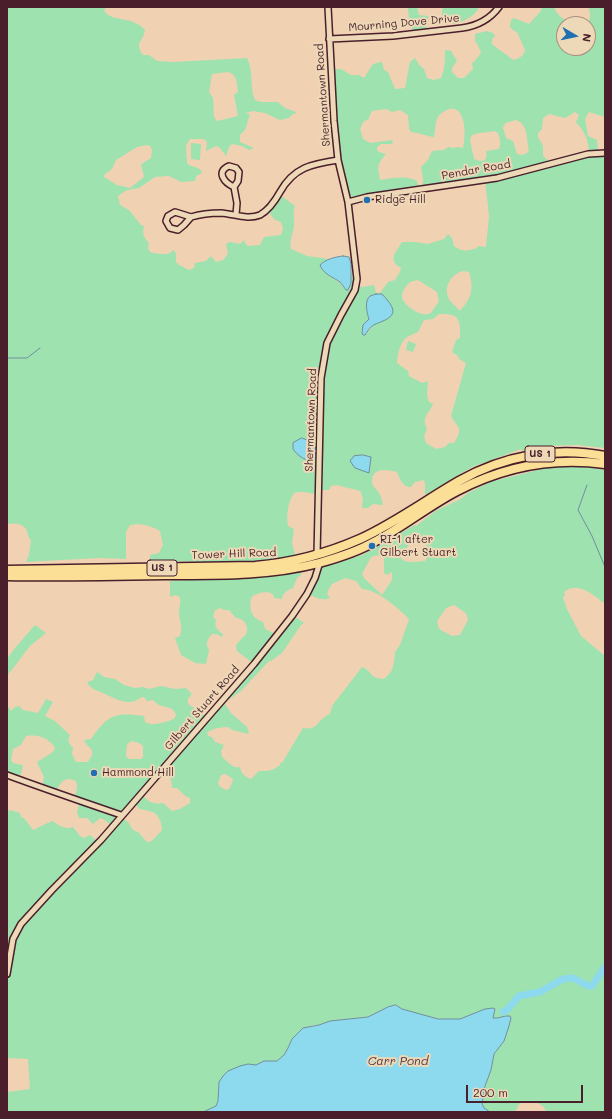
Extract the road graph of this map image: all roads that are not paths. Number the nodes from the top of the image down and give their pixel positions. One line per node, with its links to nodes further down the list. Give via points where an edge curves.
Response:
1 (328, 7): 3 (street, Shermantown Road)
2 (499, 7): 3 (street, Mourning Dove Drive, via 484,21 462,28 393,36)
3 (329, 39): 5 (street, Shermantown Road)
4 (605, 152): 7 (street, Pendar Road, via 588,154 497,178)
5 (338, 160): 7 (street, Shermantown Road); 8 (street, via 314,164 296,172 264,213 248,217)
6 (234, 187): 8 (street)
7 (348, 202): 12 (street, Shermantown Road, via 357,279 355,290 327,343 323,362)
8 (236, 215): 9 (street, via 210,213)
9 (191, 217): 9 (street, via 178,230 170,228 167,224 167,218 172,213)
10 (605, 456): 12 (highway, Tower Hill Road / US 1, via 554,452 498,463 459,481 374,532)
11 (605, 464): 12 (highway, Tower Hill Road / US 1, via 554,462 498,473 456,492 374,542 343,555)
12 (318, 559): 13 (highway, Tower Hill Road / US 1, via 255,566); 14 (highway, Tower Hill Road / US 1, via 297,568 250,574); 16 (street, Gilbert Stuart Road, via 312,586 281,630)
13 (7, 571)
14 (7, 576)
15 (7, 775): 16 (street)
16 (121, 816): 17 (street, Gilbert Stuart Road, via 21,924 13,939)
17 (7, 974)

